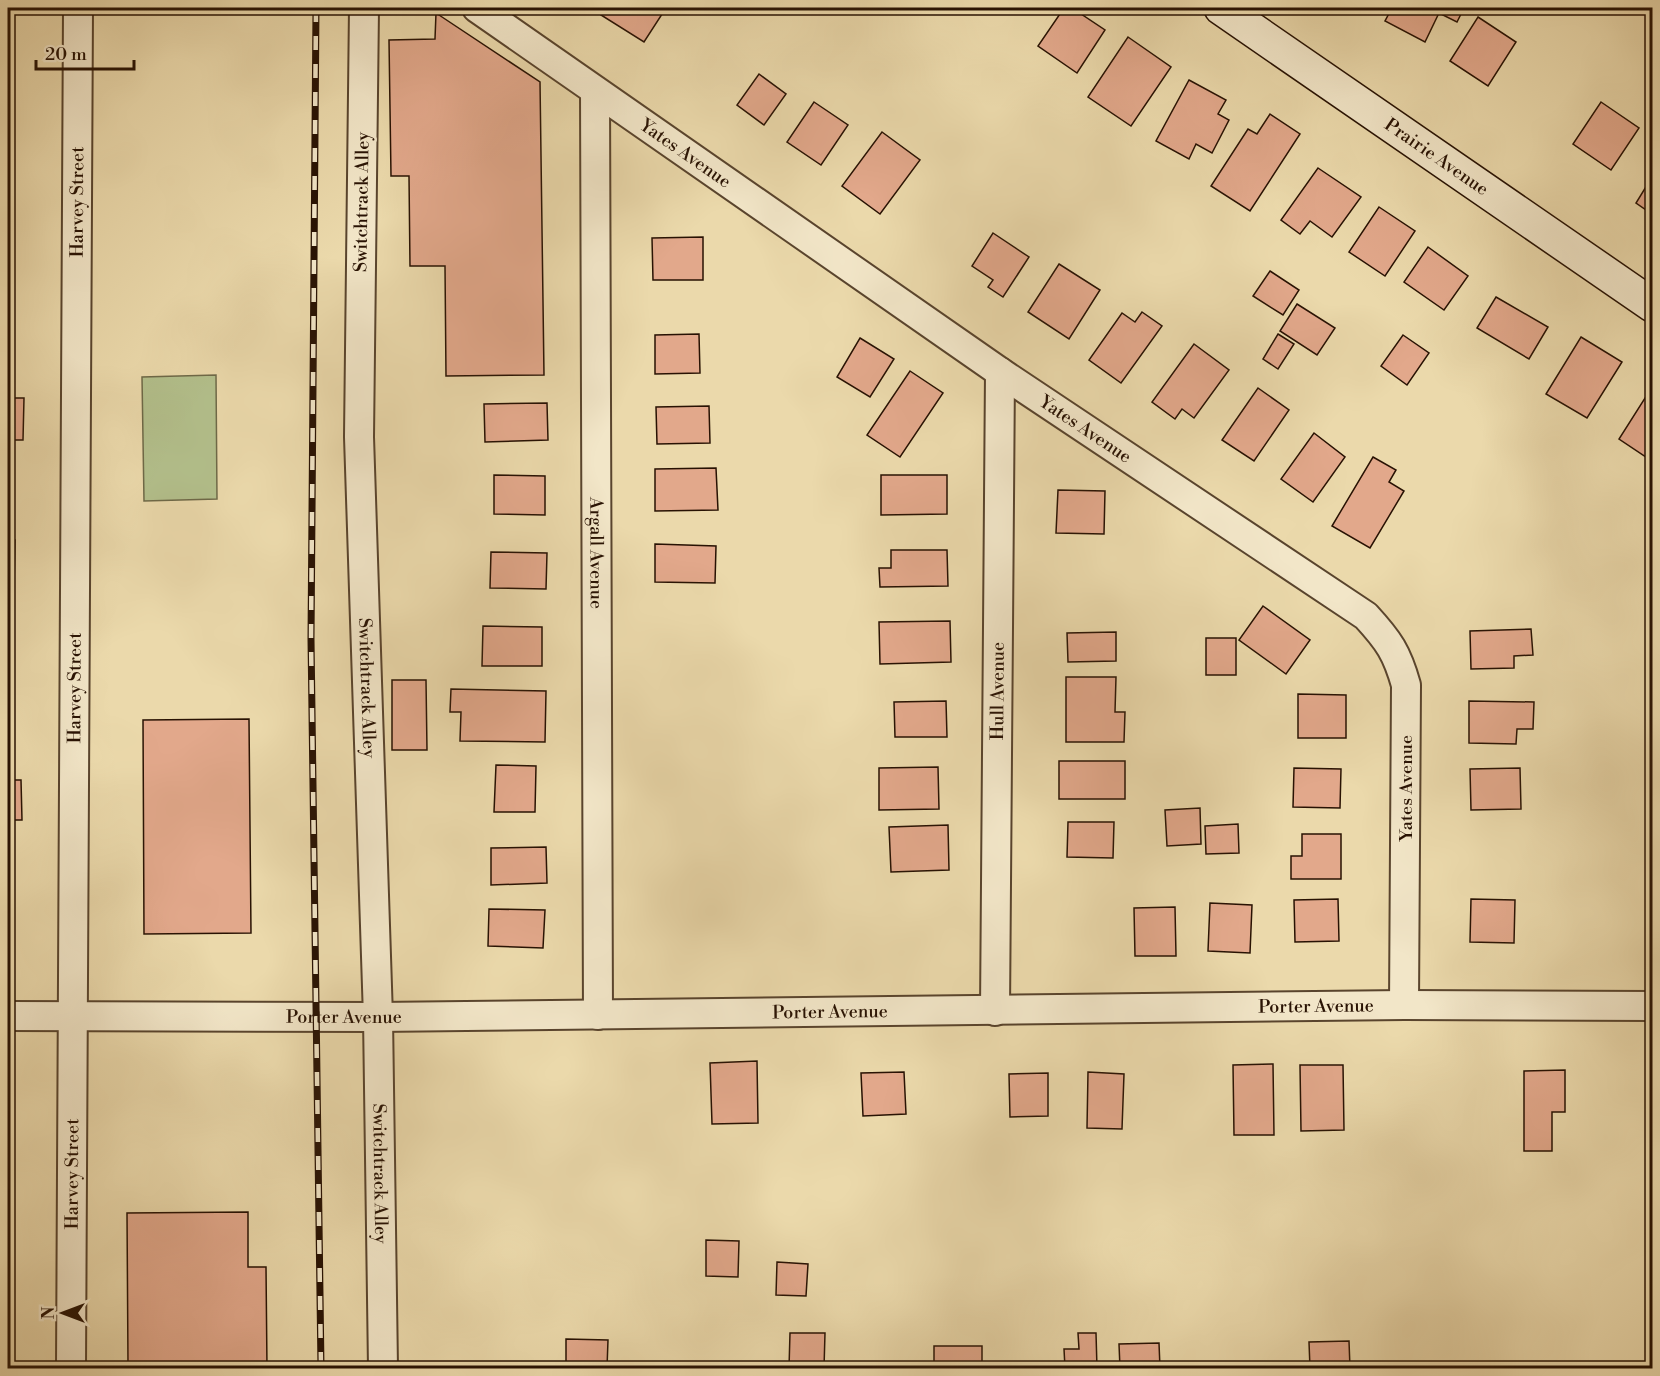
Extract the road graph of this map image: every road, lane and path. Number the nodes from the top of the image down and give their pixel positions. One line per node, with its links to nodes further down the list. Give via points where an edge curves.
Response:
1 (78, 8): 13 (street, Harvey Street)
2 (364, 8): 14 (street, Switchtrack Alley, via 359,437)
3 (477, 8): 5 (street, Yates Avenue)
4 (1221, 8): 6 (main road, Prairie Avenue)
5 (595, 91): 7 (street, Yates Avenue); 11 (street, Argall Avenue)
6 (1653, 305)
7 (1000, 372): 8 (street, Yates Avenue, via 1349,603 1366,616 1399,659 1406,685 1407,715); 10 (street, Hull Avenue)
8 (1404, 1005): 9 (street, Porter Avenue); 10 (street, Porter Avenue)
9 (1653, 1006)
10 (995, 1011): 11 (street, Porter Avenue)
11 (598, 1015): 14 (street, Porter Avenue)
12 (8, 1016): 13 (street, Porter Avenue)
13 (73, 1016): 14 (street, Porter Avenue); 15 (street, Harvey Street)
14 (378, 1017): 16 (street, Switchtrack Alley)
15 (71, 1368)
16 (383, 1368)

